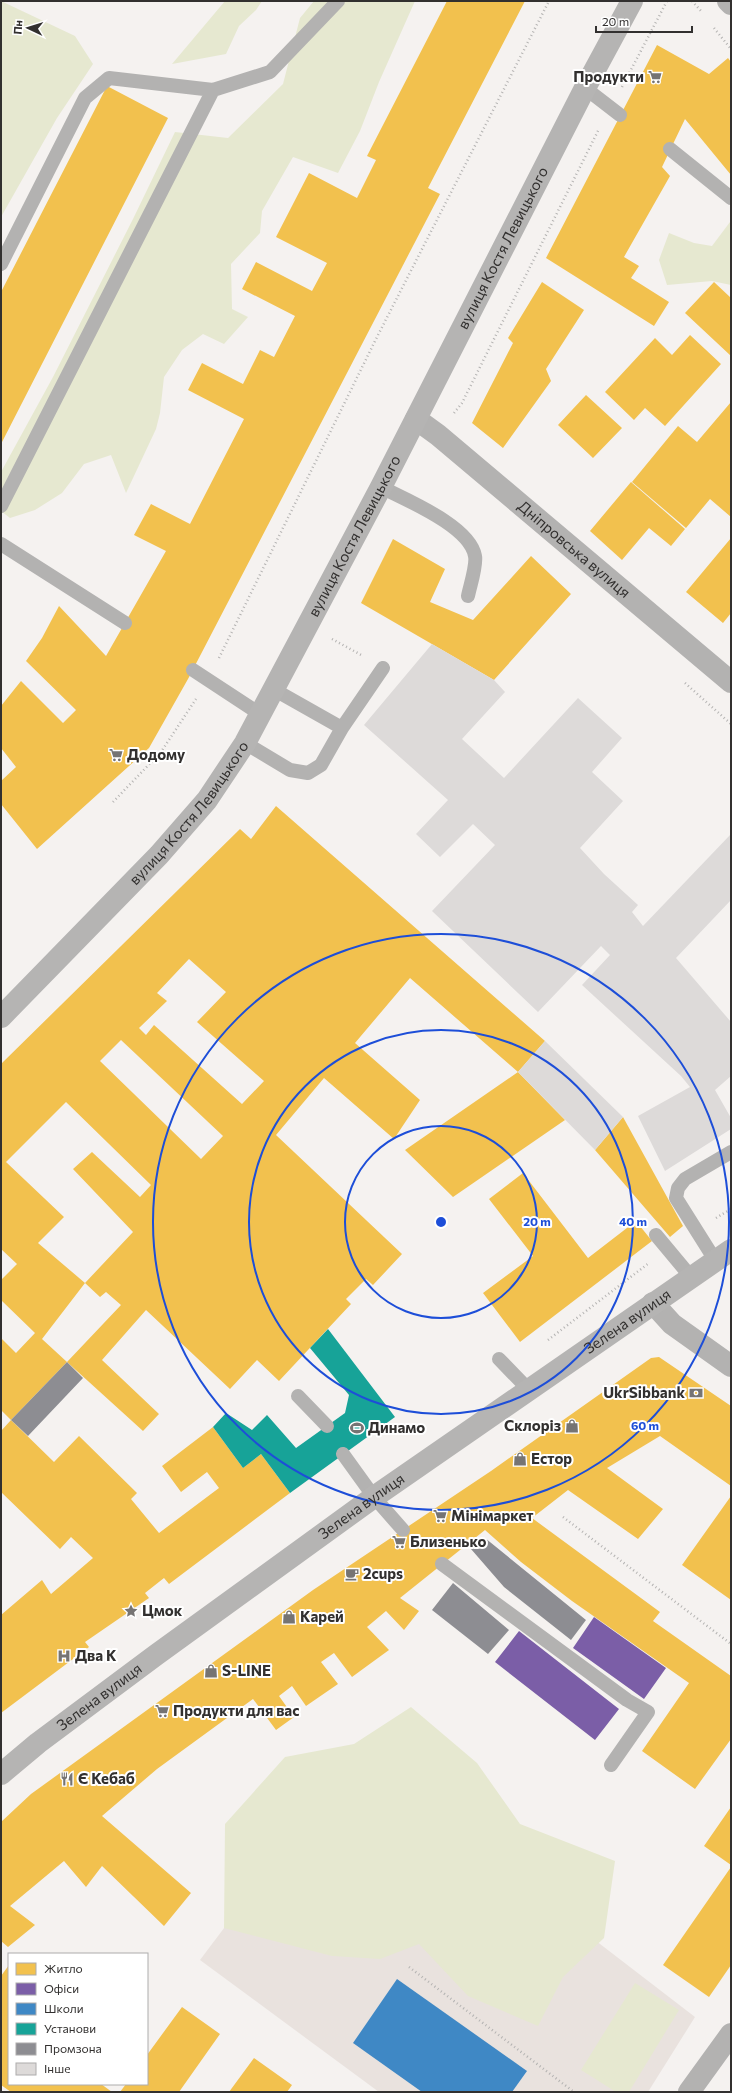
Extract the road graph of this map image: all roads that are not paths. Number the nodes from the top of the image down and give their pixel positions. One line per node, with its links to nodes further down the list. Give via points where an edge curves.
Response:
1 (338, 1): 6 (lane, via 270,72)
2 (632, 1): 5 (main road, вулиця Костя Левицького)
3 (728, 1): 4 (street)
4 (731, 4)
5 (585, 88): 7 (lane); 11 (main road, вулиця Костя Левицького)
6 (213, 90): 10 (lane, via 108,78 85,98); 13 (lane)
7 (620, 115)
8 (670, 149): 9 (lane)
9 (731, 198)
10 (1, 264)
11 (416, 419): 12 (main road, вулиця Костя Левицького); 19 (street, Дніпровська вулиця)
12 (380, 487): 15 (lane, via 453,525 467,540 475,557); 20 (main road, вулиця Костя Левицького)
13 (1, 506)
14 (1, 544): 16 (lane)
15 (468, 596)
16 (125, 623)
17 (383, 668): 22 (lane)
18 (193, 670): 21 (lane)
19 (731, 682)
20 (273, 689): 21 (main road, вулиця Костя Левицького); 22 (lane)
21 (260, 714): 23 (main road, вулиця Костя Левицького)
22 (342, 728): 23 (lane, via 321,765 308,773 290,770)
23 (245, 743): 24 (main road, вулиця Костя Левицького, via 207,800 159,855)
24 (1, 1017)
25 (731, 1152): 27 (lane, via 685,1179 678,1188 676,1198)
26 (656, 1235): 28 (lane)
27 (723, 1255): 28 (main road, Зелена вулиця)
28 (691, 1277): 29 (main road, Зелена вулиця)
29 (653, 1303): 31 (street, via 672,1324); 32 (main road, Зелена вулиця)
30 (499, 1359): 32 (lane)
31 (731, 1366)
32 (530, 1391): 36 (main road, Зелена вулиця)
33 (298, 1396): 34 (lane)
34 (327, 1426)
35 (344, 1454): 36 (lane)
36 (374, 1497): 37 (lane); 40 (main road, Зелена вулиця, via 38,1743)
37 (403, 1530)
38 (442, 1564): 39 (lane, via 627,1700 648,1712)
39 (611, 1765)
40 (1, 1774)
41 (731, 2034): 42 (street)
42 (689, 2092)

